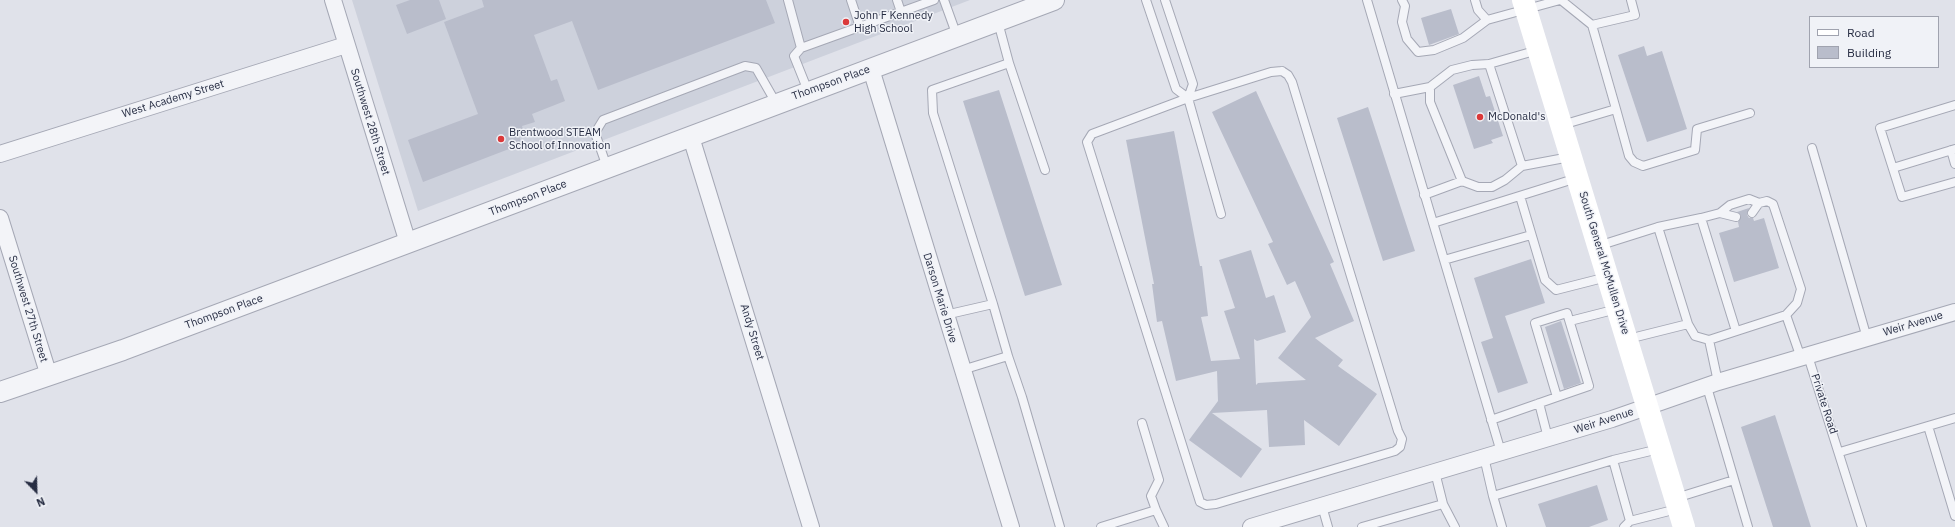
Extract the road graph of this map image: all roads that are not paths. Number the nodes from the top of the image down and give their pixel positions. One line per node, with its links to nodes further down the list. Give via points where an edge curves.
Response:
1 (333, 0): 22 (street, Southwest 28th Street)
2 (788, 0): 23 (lane)
3 (851, 0): 20 (lane)
4 (897, 0): 16 (lane)
5 (934, 0): 16 (lane)
6 (944, 0): 21 (lane)
7 (1146, 0): 31 (lane, via 1176,89)
8 (1165, 0): 31 (lane, via 1193,84)
9 (1367, 0): 30 (lane)
10 (1402, 0): 17 (lane, via 1405,6 1402,22 1407,39 1418,52 1434,50 1464,38)
11 (1475, 0): 17 (lane, via 1478,10)
12 (1561, 0): 15 (lane); 19 (lane)
13 (1631, 0): 19 (lane, via 1635,15)
14 (1046, 1): 18 (street, Thompson Place)
15 (1525, 4): 17 (lane); 24 (main road, South General McMullen Drive)
16 (901, 12): 20 (lane)
17 (1487, 20)
18 (998, 21): 21 (street, Thompson Place); 25 (lane)
19 (1592, 25): 34 (lane)
20 (860, 27): 23 (lane)
21 (957, 37): 27 (street, Thompson Place)
22 (346, 45): 40 (street, West Academy Street); 62 (street, Southwest 28th Street)
23 (802, 48): 29 (lane, via 794,56)
24 (1539, 50): 26 (lane); 36 (main road, South General McMullen Drive)
25 (1009, 64): 46 (lane); 66 (lane, via 932,90 933,113)
26 (1489, 64): 28 (lane, via 1452,70); 43 (lane)
27 (871, 69): 29 (street, Thompson Place); 69 (street, Darson Marie Drive)
28 (1430, 87): 30 (lane); 48 (lane, via 1430,102)
29 (808, 91): 32 (street, Thompson Place)
30 (1394, 94): 50 (lane)
31 (1188, 98): 31 (lane, via 1092,134 1087,142 1200,502 1216,504 1395,450 1400,447 1402,439 1288,75 1282,70 1271,72); 55 (lane)
32 (776, 104): 37 (street, Thompson Place); 44 (lane, via 756,68 745,66 603,120 595,133)
33 (1955, 105): 45 (lane, via 1880,128)
34 (1616, 108): 35 (lane, via 1629,156 1643,166 1695,150 1697,129); 36 (lane)
35 (1750, 113)
36 (1562, 125): 41 (main road, South General McMullen Drive)
37 (691, 137): 44 (street, Thompson Place); 109 (street, Andy Street)
38 (1812, 148): 74 (lane)
39 (1953, 150): 42 (lane); 45 (lane)
40 (0, 154)
41 (1571, 156): 43 (lane); 47 (main road, South General McMullen Drive)
42 (1955, 164)
43 (1522, 166): 48 (lane, via 1492,187 1478,187)
44 (607, 167): 62 (street, Thompson Place)
45 (1893, 168): 49 (lane, via 1902,197)
46 (1046, 170)
47 (1578, 177): 51 (lane); 63 (main road, South General McMullen Drive)
48 (1462, 181): 50 (lane)
49 (1955, 182)
50 (1424, 195): 59 (lane)
51 (1520, 196): 59 (lane); 61 (lane)
52 (1759, 203): 53 (lane); 54 (lane, via 1749,199 1730,205); 70 (lane, via 1767,201 1773,204 1776,210 1801,289 1797,303)
53 (1752, 212)
54 (1720, 213): 56 (lane); 58 (lane)
55 (1221, 214)
56 (1736, 217)
57 (0, 218): 83 (street, Southwest 27th Street)
58 (1701, 218): 60 (lane); 73 (lane)
59 (1433, 223): 64 (lane)
60 (1658, 227): 63 (lane); 72 (lane)
61 (1532, 235): 64 (lane); 65 (lane, via 1545,280 1556,290)
62 (408, 243): 83 (street, Thompson Place)
63 (1598, 246): 65 (main road, South General McMullen Drive)
64 (1444, 260): 91 (lane)
65 (1608, 276): 67 (main road, South General McMullen Drive)
66 (993, 304): 69 (lane); 77 (lane)
67 (1618, 308): 71 (lane); 75 (main road, South General McMullen Drive)
68 (1955, 312): 74 (street, Weir Avenue)
69 (945, 315): 81 (street, Darson Marie Drive)
70 (1786, 315): 73 (lane); 78 (lane, Private Road)
71 (1570, 321): 80 (lane, via 1567,313 1535,323 1546,343); 87 (lane, via 1570,336 1580,368 1589,386)
72 (1688, 324): 75 (lane); 76 (lane, via 1695,336)
73 (1736, 331): 76 (lane)
74 (1867, 338): 78 (street, Weir Avenue)
75 (1627, 339): 89 (main road, South General McMullen Drive)
76 (1709, 340): 85 (lane)
77 (1008, 356): 81 (lane); 111 (lane)
78 (1805, 357): 85 (street, Weir Avenue); 97 (lane, Private Road)
79 (1555, 358): 80 (lane)
80 (1546, 361): 84 (lane)
81 (962, 370): 110 (street, Darson Marie Drive)
82 (1560, 375): 84 (lane)
83 (49, 376): 86 (street, Thompson Place)
84 (1551, 378): 87 (lane)
85 (1713, 384): 89 (street, Weir Avenue); 101 (lane)
86 (0, 392)
87 (1557, 397): 88 (lane)
88 (1539, 403): 91 (lane); 94 (lane)
89 (1647, 407): 94 (street, Weir Avenue); 95 (main road, South General McMullen Drive)
90 (1955, 418): 93 (lane)
91 (1491, 420): 96 (lane)
92 (1142, 423): 105 (lane, via 1159,480 1151,496)
93 (1928, 426): 97 (lane); 107 (lane)
94 (1548, 438): 96 (street, Weir Avenue)
95 (1660, 448): 99 (lane); 106 (main road, South General McMullen Drive)
96 (1501, 452): 98 (street, Weir Avenue)
97 (1840, 452): 120 (lane, Private Road)
98 (1484, 457): 100 (street, Weir Avenue); 102 (lane)
99 (1613, 460): 102 (lane); 108 (lane)
100 (1435, 472): 103 (lane); 104 (street, Weir Avenue)
101 (1734, 480): 106 (lane); 119 (lane)
102 (1493, 496): 118 (lane)
103 (1443, 504): 116 (lane); 117 (lane)
104 (1322, 506): 114 (street, Weir Avenue); 115 (lane)
105 (1156, 510): 112 (lane); 113 (lane)
106 (1679, 511): 108 (lane)
107 (1955, 516)
108 (1627, 524)
109 (811, 527)
110 (1011, 527)
111 (1060, 527)
112 (1101, 527)
113 (1164, 527)
114 (1252, 527)
115 (1328, 527)
116 (1362, 527)
117 (1455, 527)
118 (1502, 527)
119 (1748, 527)
120 (1862, 527)

